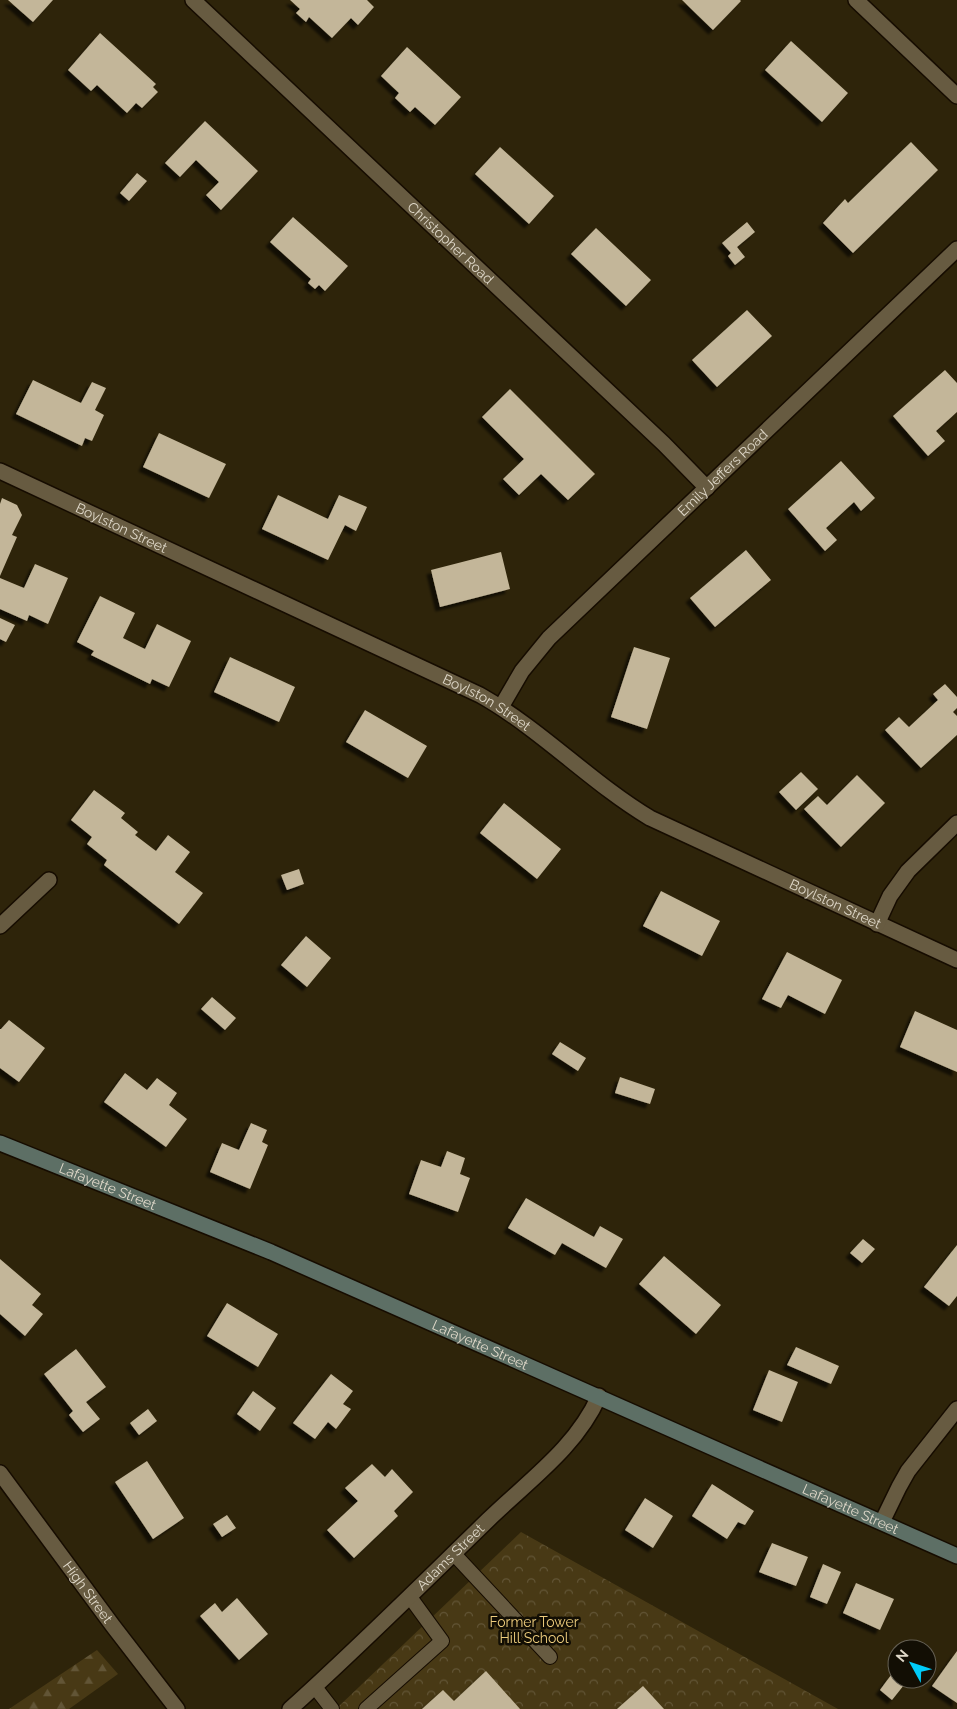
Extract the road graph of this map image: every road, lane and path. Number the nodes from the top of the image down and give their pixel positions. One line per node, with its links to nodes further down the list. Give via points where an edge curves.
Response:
1 (193, 0): 6 (street, Christopher Road, via 664,444)
2 (856, 0): 3 (street)
3 (957, 96)
4 (957, 249): 6 (street, Emily Jeffers Road)
5 (0, 471): 7 (street, Boylston Street)
6 (706, 488): 7 (street, Emily Jeffers Road, via 549,638 522,671)
7 (501, 707): 10 (street, Boylston Street, via 609,791 650,818)
8 (957, 823): 10 (street, via 908,871 890,896)
9 (49, 880): 11 (street)
10 (877, 924): 12 (street, Boylston Street)
11 (0, 926)
12 (957, 960)
13 (0, 1144): 14 (main road, Lafayette Street, via 271,1252)
14 (599, 1396): 17 (main road, Lafayette Street); 18 (street, Adams Street, via 575,1437)
15 (957, 1409): 17 (street, via 908,1471)
16 (0, 1473): 23 (street, High Street)
17 (882, 1522): 19 (main road, Lafayette Street)
18 (454, 1554): 20 (street, Adams Street); 21 (lane)
19 (957, 1556)
20 (410, 1597): 22 (street, Adams Street); 26 (lane, via 442,1641)
21 (550, 1657)
22 (314, 1687): 24 (street, Adams Street); 25 (lane)
23 (177, 1709)
24 (290, 1709)
25 (332, 1709)
26 (366, 1709)

